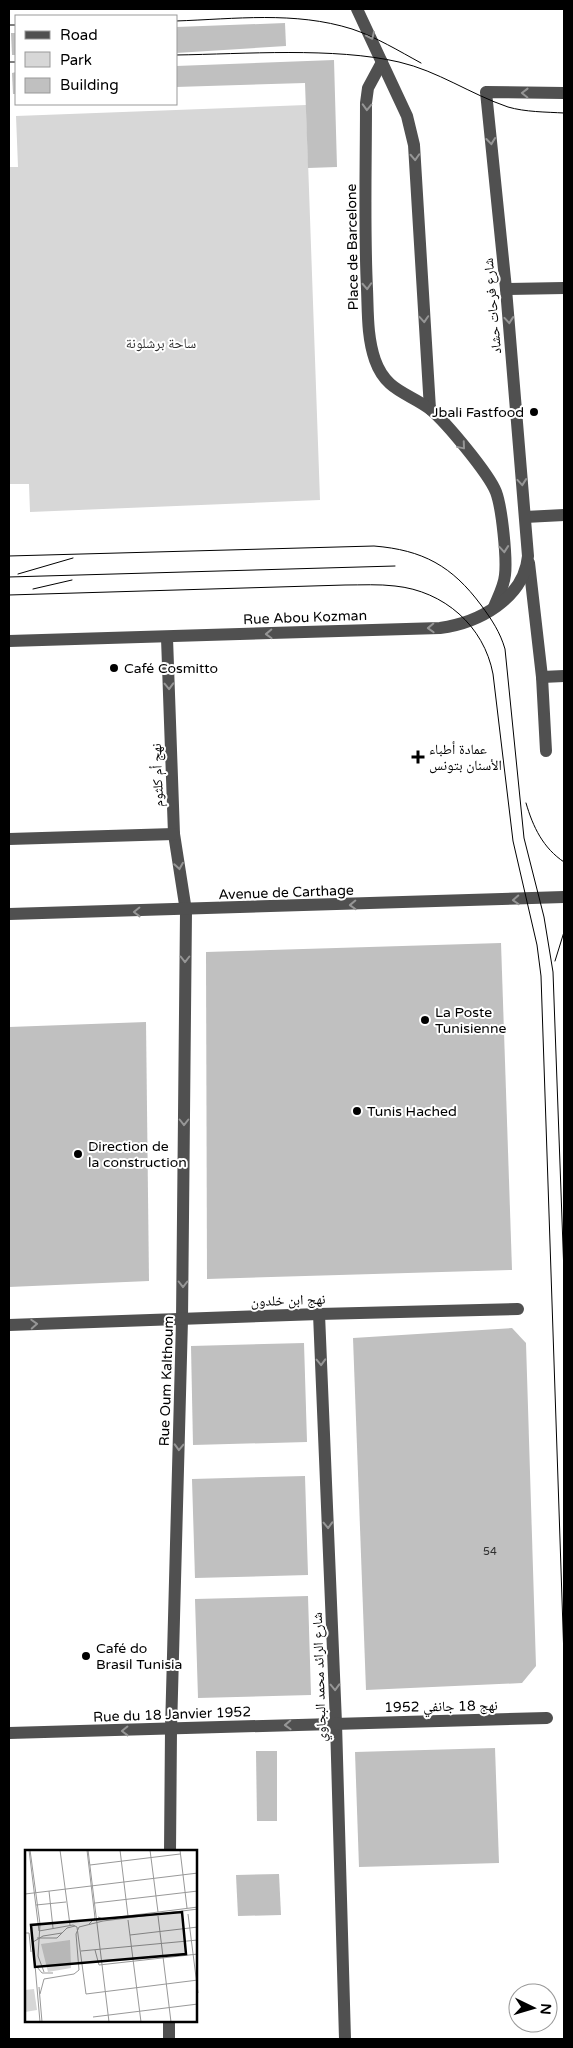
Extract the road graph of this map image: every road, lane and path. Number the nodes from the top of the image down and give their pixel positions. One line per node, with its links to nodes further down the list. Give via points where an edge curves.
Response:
1 (358, 9): 2 (street, one-way to 2)
2 (382, 62): 6 (street, one-way to 6, via 407,116 414,145); 6 (street, Place de Barcelone, one-way to 6, via 368,88 366,103 365,249 369,333 385,380)
3 (564, 93): 5 (street, شارع فرحات حشاد, one-way to 5, via 486,92)
4 (564, 288): 5 (street)
5 (506, 289): 8 (street, شارع فرحات حشاد, one-way to 8)
6 (430, 410): 10 (street, Place de Barcelone, one-way to 10, via 464,447 496,492 505,574)
7 (564, 515): 8 (street)
8 (525, 517): 9 (street, Rue Abou Kozman)
9 (528, 556): 10 (street, Rue Abou Kozman, via 520,582); 16 (street)
10 (494, 608): 12 (street, Rue Abou Kozman)
11 (444, 616): 12 (street)
12 (456, 626): 13 (street, Rue Abou Kozman, one-way to 13)
13 (167, 638): 14 (street, Rue Abou Kozman); 18 (street, نهج أم كلثوم, one-way to 18)
14 (9, 641)
15 (564, 676): 16 (street)
16 (542, 677): 17 (street)
17 (546, 751)
18 (174, 834): 19 (street); 21 (street, نهج أم كلثوم, one-way to 21)
19 (9, 839)
20 (564, 897): 21 (street, Avenue de Carthage, one-way to 21)
21 (186, 911): 22 (street, Avenue de Carthage, one-way to 22); 25 (street, Rue Oum Kalthoum, one-way to 25)
22 (9, 914)
23 (518, 1309): 24 (street, نهج ابن خلدون)
24 (319, 1314): 25 (street, نهج ابن خلدون); 28 (street, شارع الرائد محمد البجاوي, one-way to 28)
25 (182, 1320): 26 (street, نهج ابن خلدون, one-way to 25); 29 (street, Rue Oum Kalthoum, one-way to 29)
26 (9, 1325)
27 (547, 1718): 28 (street, نهج 18 جانفي 1952)
28 (336, 1723): 29 (street, Rue du 18 Janvier 1952, one-way to 29); 34 (street, شارع الرائد محمد البجاوي)
29 (171, 1730): 30 (street, Rue du 18 Janvier 1952, one-way to 30); 31 (street, Rue Oum Kalthoum)
30 (9, 1733)
31 (170, 1850)
32 (169, 2023): 33 (street)
33 (169, 2039)
34 (345, 2039)

